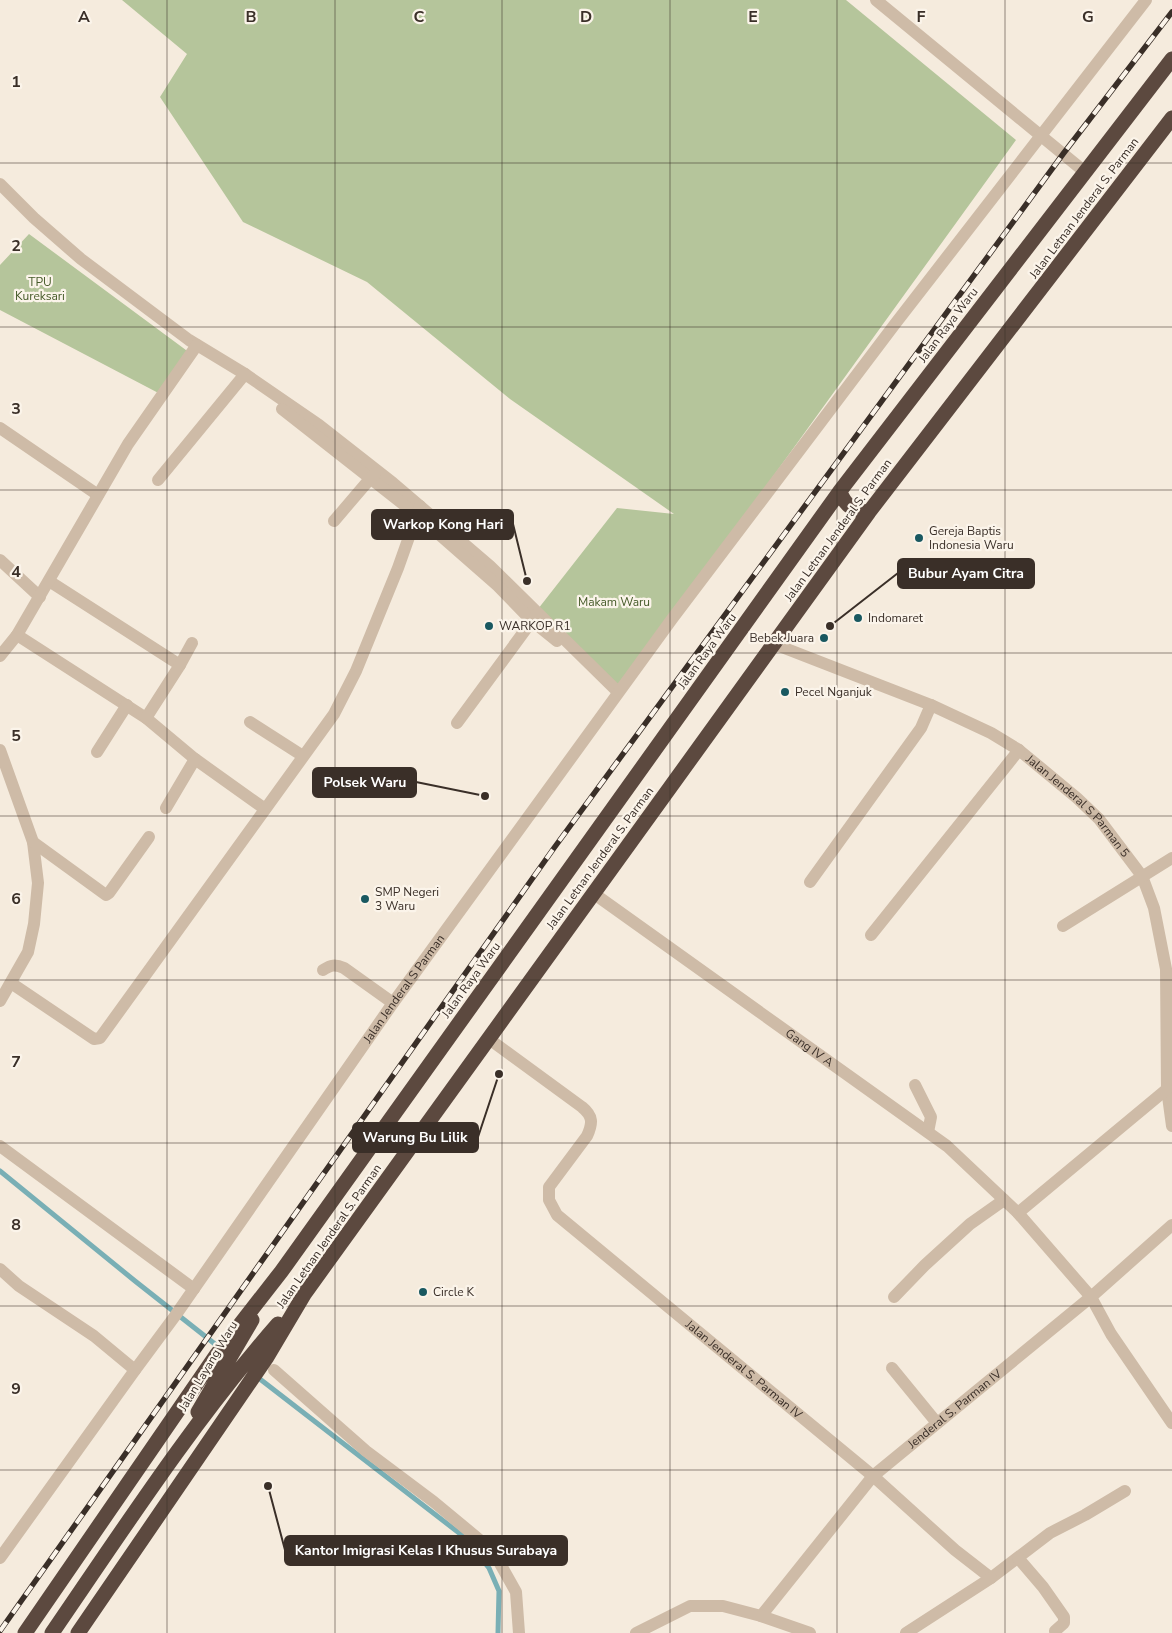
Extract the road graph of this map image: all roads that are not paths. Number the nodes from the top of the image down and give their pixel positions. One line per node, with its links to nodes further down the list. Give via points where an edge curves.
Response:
1 (876, 0): 5 (street)
2 (1146, 0): 5 (street, Jalan Jenderal S Parman)
3 (1172, 59): 6 (highway, Jalan Raya Waru)
4 (1172, 118): 16 (highway, Jalan Letnan Jenderal S. Parman)
5 (1041, 135): 6 (street); 27 (street, Jalan Jenderal S Parman, via 843,391)
6 (1085, 172): 13 (highway, Jalan Raya Waru)
7 (0, 184): 8 (street, via 81,258)
8 (196, 345): 9 (street); 14 (street, via 128,444)
9 (243, 375): 11 (street, via 319,425); 12 (street)
10 (0, 428): 14 (street)
11 (374, 475): 15 (street); 17 (street)
12 (158, 480)
13 (840, 491): 16 (highway, via 850,507); 62 (highway, Jalan Raya Waru)
14 (98, 495): 19 (street)
15 (419, 510): 21 (street, via 490,566); 36 (street, via 356,670 334,714)
16 (869, 512): 24 (highway, Jalan Letnan Jenderal S. Parman)
17 (334, 521)
18 (0, 560): 20 (street)
19 (49, 581): 20 (street); 26 (street)
20 (40, 597): 22 (street)
21 (535, 616): 27 (street); 32 (street)
22 (17, 634): 25 (street); 28 (street)
23 (192, 643): 26 (street)
24 (774, 644): 29 (street, Jalan Jenderal S Parman 5); 45 (highway, Jalan Letnan Jenderal S. Parman)
25 (0, 656)
26 (180, 665): 30 (street)
27 (618, 693): 51 (street, Jalan Jenderal S Parman)
28 (127, 705): 30 (street); 35 (street)
29 (931, 705): 34 (street, Jalan Jenderal S Parman 5); 44 (street, via 921,728)
30 (146, 718): 37 (street)
31 (250, 722): 36 (street)
32 (457, 723)
33 (0, 750): 41 (street)
34 (1020, 750): 43 (street, Jalan Jenderal S Parman 5, via 1099,819); 47 (street)
35 (97, 752)
36 (303, 756): 39 (street)
37 (195, 759): 38 (street); 39 (street)
38 (166, 808)
39 (265, 809): 49 (street, via 100,1038 94,1039)
40 (149, 837): 41 (street, via 106,895)
41 (33, 842): 49 (street, via 38,883 34,924 28,952)
42 (1172, 858): 43 (street)
43 (1142, 876): 46 (street); 54 (street, Jalan Jenderal S Parman 5, via 1154,908 1166,969)
44 (810, 882)
45 (594, 893): 52 (highway, Jalan Letnan Jenderal S. Parman); 56 (street, Gang IV A)
46 (1063, 926)
47 (871, 934)
48 (323, 970): 51 (street, via 331,965 344,968)
49 (11, 983): 50 (street)
50 (0, 1001)
51 (393, 1003): 63 (street, Jalan Jenderal S Parman)
52 (489, 1039): 64 (highway, Jalan Letnan Jenderal S. Parman); 74 (street, Jalan Jenderal S. Parman IV, via 582,1107 592,1119 587,1136 549,1187 549,1200 557,1215)
53 (915, 1085): 56 (street, via 931,1117)
54 (1168, 1089): 55 (street, Jalan Jenderal S Parman 5); 59 (street)
55 (1172, 1126)
56 (928, 1132): 58 (street, Gang IV A)
57 (0, 1146): 63 (street)
58 (1004, 1200): 59 (street, Gang IV A); 65 (street, via 970,1224)
59 (1018, 1213): 66 (street, Gang IV A)
60 (1172, 1226): 66 (street, Jenderal S. Parman IV)
61 (0, 1269): 71 (street, via 19,1286 94,1336)
62 (281, 1272): 67 (highway, Jalan Letnan Jenderal S. Parman)
63 (194, 1289): 71 (street, Jalan Jenderal S Parman)
64 (305, 1293): 68 (highway, Jalan Layang Waru)
65 (894, 1297)
66 (1091, 1298): 72 (street, Gang IV A, via 1111,1334); 73 (street, Jenderal S. Parman IV)
67 (236, 1337): 69 (highway, Jalan Layang Waru)
68 (266, 1359): 69 (highway, Jalan Layang Waru); 84 (street, via 366,1451 493,1551 516,1592)
69 (234, 1366): 81 (highway); 82 (highway, Jalan Layang Waru); 83 (highway)
70 (892, 1368): 73 (street)
71 (135, 1370): 76 (street, Jalan Jenderal S Parman)
72 (1172, 1423)
73 (937, 1424): 74 (street, Jenderal S. Parman IV)
74 (873, 1476): 78 (street, Jalan Jenderal S. Parman IV); 79 (street, Jenderal S. Parman IV)
75 (1125, 1491): 77 (street, via 1050,1534)
76 (0, 1558)
77 (1018, 1558): 78 (street); 80 (street, via 1064,1617 1064,1623)
78 (991, 1578): 87 (street)
79 (761, 1616): 85 (street, via 723,1606 690,1606); 86 (street)
80 (1056, 1632)
81 (25, 1633)
82 (52, 1633)
83 (78, 1633)
84 (519, 1633)
85 (636, 1633)
86 (810, 1633)
87 (906, 1633)

